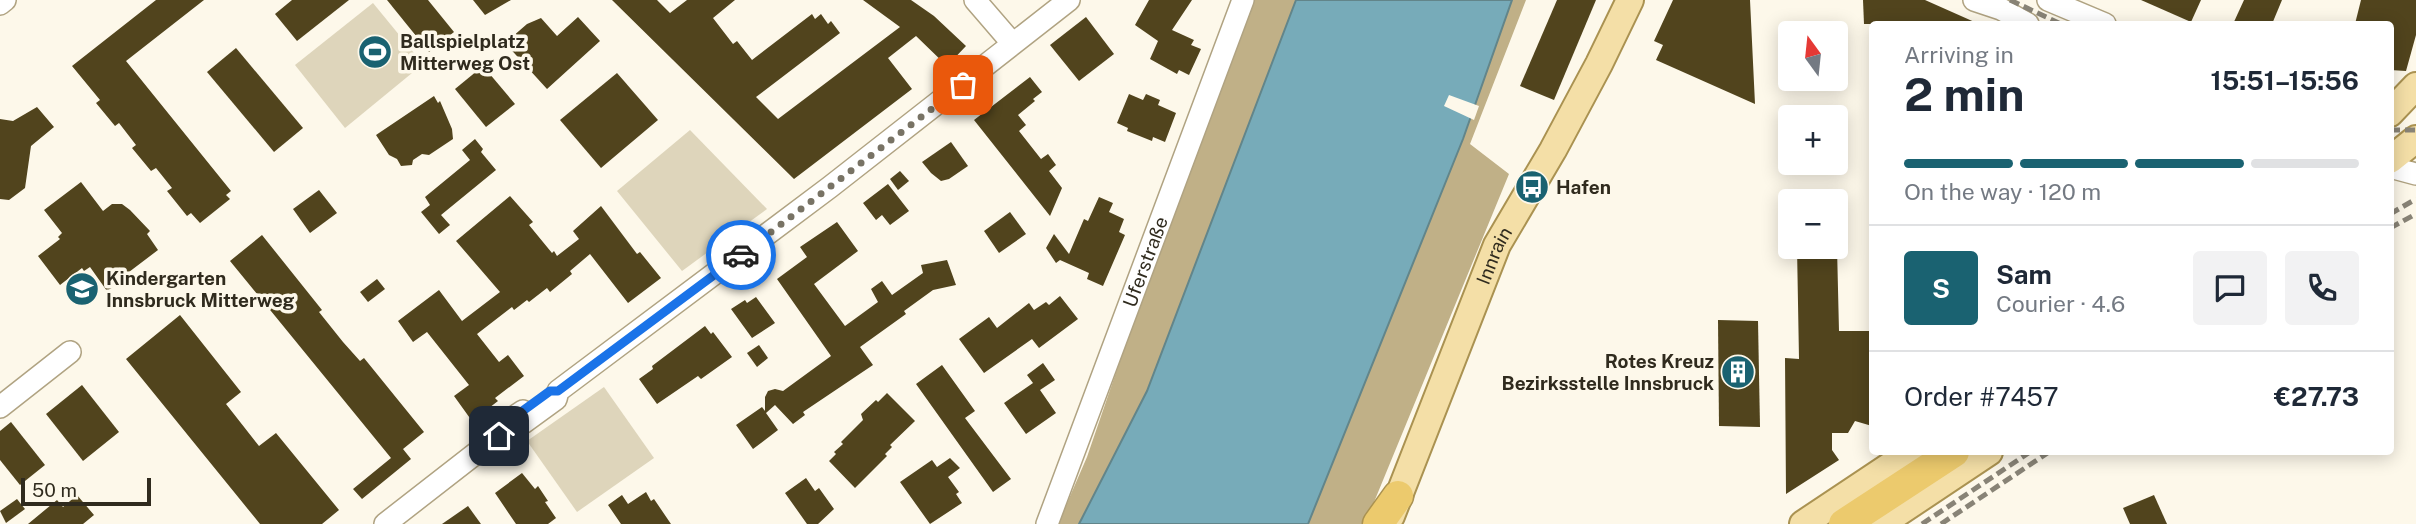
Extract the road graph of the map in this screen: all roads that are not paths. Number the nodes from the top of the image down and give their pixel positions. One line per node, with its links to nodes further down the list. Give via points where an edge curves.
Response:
1 (5, 0): 8 (street)
2 (975, 0): 12 (street)
3 (1069, 0): 12 (street)
4 (1243, 0): 28 (street, Uferstraße)
5 (1630, 0): 26 (main road, Innrain, via 1558,140 1497,245)
6 (1974, 0): 9 (street)
7 (2048, 0): 11 (street)
8 (0, 4)
9 (2003, 5): 10 (street)
10 (2024, 21)
11 (2098, 21)
12 (1012, 43): 27 (street, via 830,187 558,391 556,399 523,423 516,422)
13 (2416, 86): 14 (main road)
14 (2394, 109)
15 (2416, 109): 16 (main road)
16 (2394, 125)
17 (2416, 139): 18 (main road)
18 (2394, 157)
19 (2394, 168): 20 (street)
20 (2416, 174)
21 (70, 352): 22 (street)
22 (0, 407)
23 (1906, 455): 30 (main road)
24 (1949, 455): 31 (highway)
25 (1984, 455): 32 (main road)
26 (1393, 510): 29 (highway)
27 (385, 524)
28 (1047, 524)
29 (1378, 524)
30 (1803, 524)
31 (1844, 524)
32 (1881, 524)

